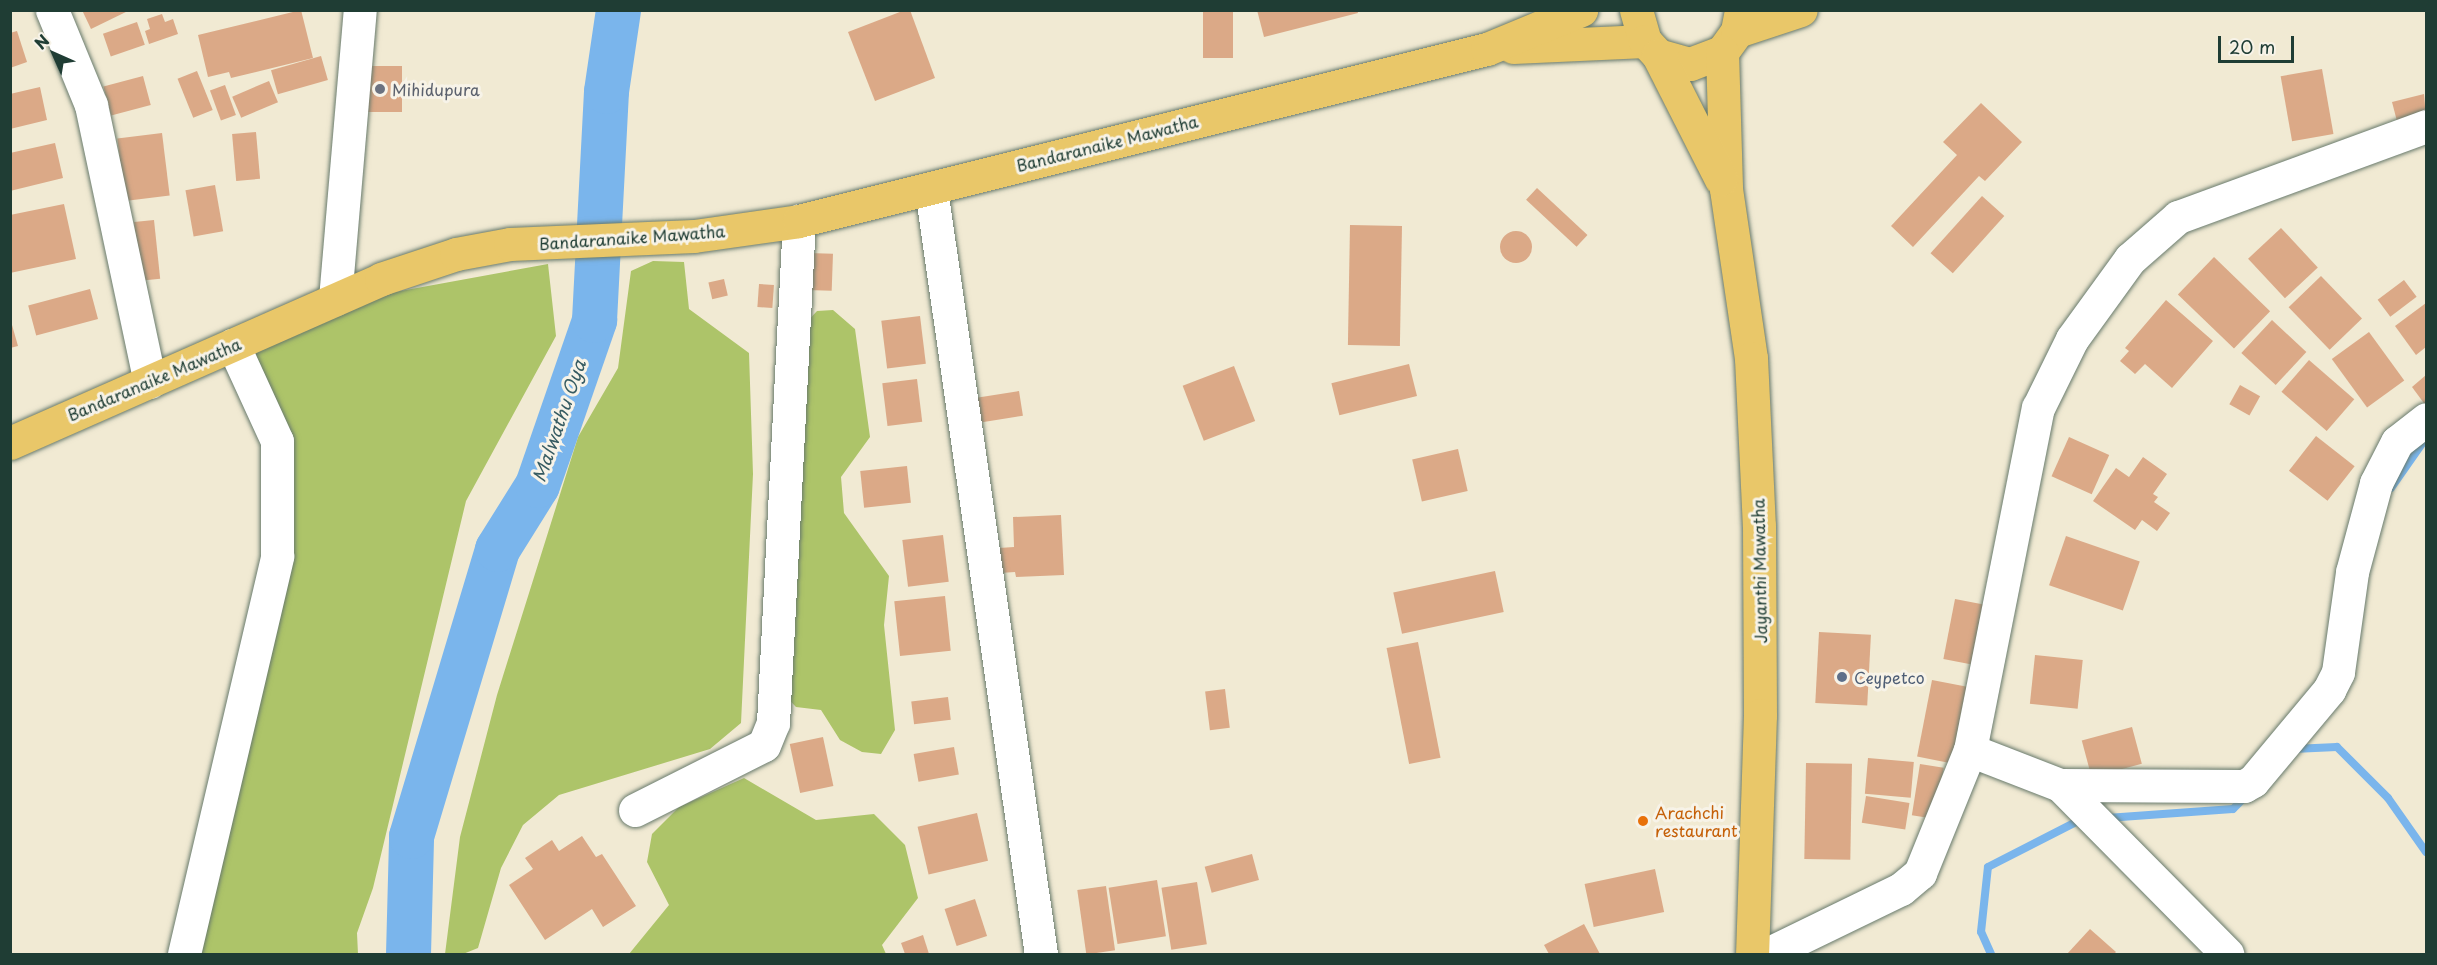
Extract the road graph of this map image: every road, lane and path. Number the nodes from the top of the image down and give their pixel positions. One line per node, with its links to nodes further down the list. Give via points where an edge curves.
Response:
1 (52, 10): 14 (street, via 91,105)
2 (360, 10): 12 (street)
3 (1581, 10): 7 (main road, Bandaranaike Mawatha)
4 (1801, 10): 5 (main road)
5 (1734, 31): 6 (main road, Bandaranaike Mawatha, via 1690,64); 10 (main road, Jayanthi Mawatha)
6 (1646, 35): 7 (main road, Bandaranaike Mawatha); 10 (main road, Jayanthi Mawatha)
7 (1487, 49): 9 (main road, Bandaranaike Mawatha)
8 (2427, 126): 17 (street, via 2178,217 2130,259 2104,294 2072,339 2038,408)
9 (931, 189): 11 (main road, Bandaranaike Mawatha); 21 (street)
10 (1726, 189): 22 (main road, Jayanthi Mawatha, via 1751,358 1759,526 1760,715)
11 (799, 220): 12 (main road, Bandaranaike Mawatha, via 694,236 510,244 456,254); 19 (street, via 773,723 764,745)
12 (335, 299): 13 (main road, Bandaranaike Mawatha)
13 (233, 345): 14 (main road, Bandaranaike Mawatha); 20 (street, via 277,441 277,556)
14 (150, 382): 16 (main road, Bandaranaike Mawatha)
15 (2427, 418): 18 (street, via 2397,442 2376,483 2352,572 2338,672 2329,690 2259,776 2244,786)
16 (10, 443)
17 (1970, 750): 18 (street); 23 (street, via 1920,873 1901,889)
18 (2060, 785): 24 (street)
19 (634, 810)
20 (184, 954)
21 (1041, 954)
22 (1752, 954)
23 (1767, 954)
24 (2227, 954)

